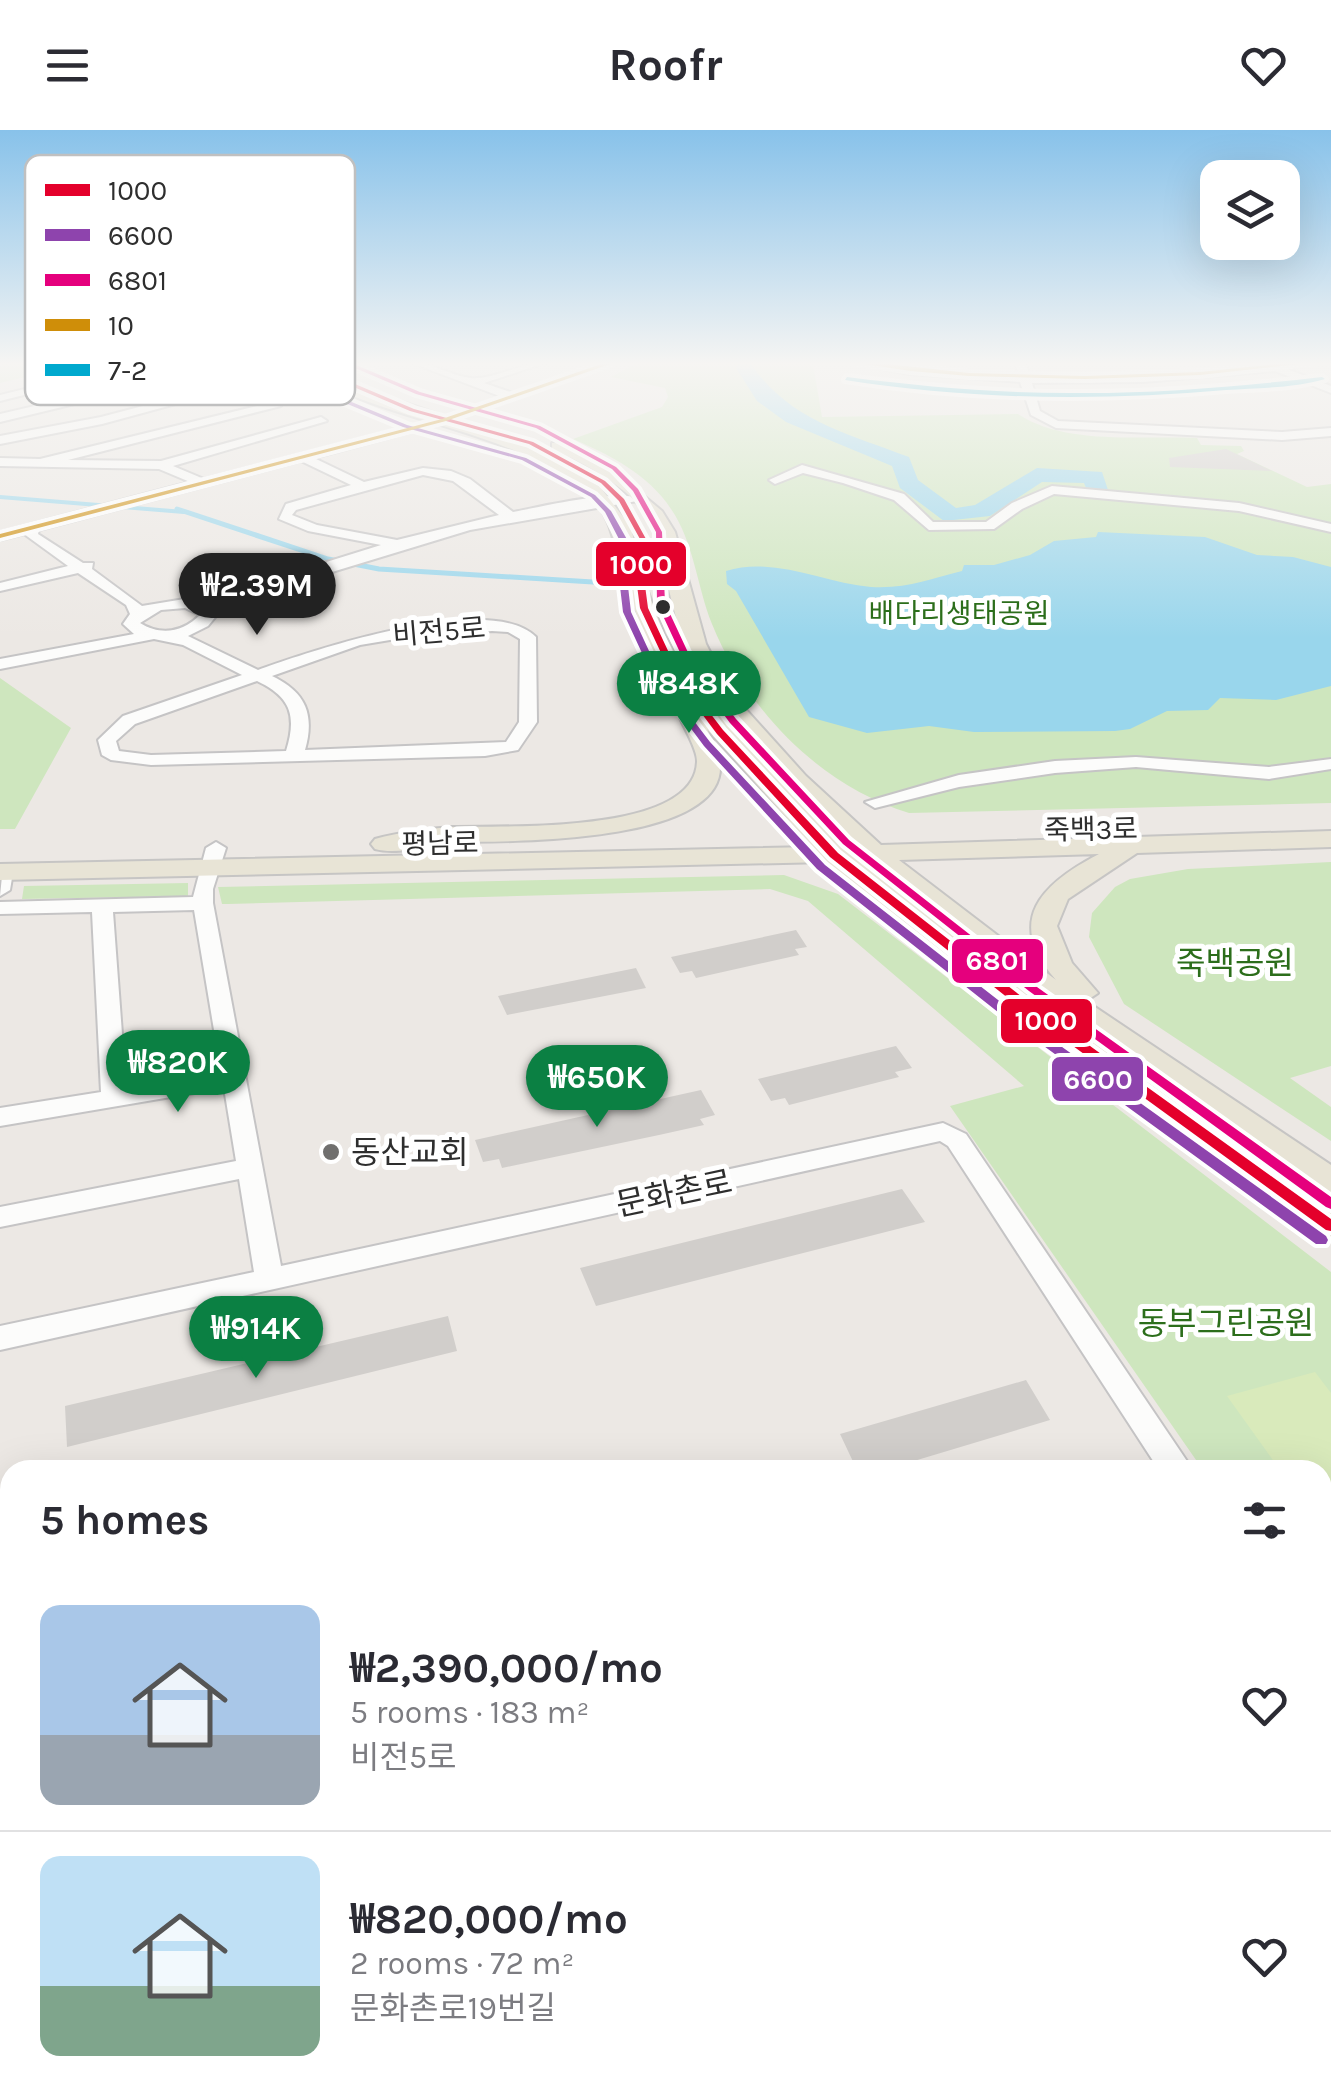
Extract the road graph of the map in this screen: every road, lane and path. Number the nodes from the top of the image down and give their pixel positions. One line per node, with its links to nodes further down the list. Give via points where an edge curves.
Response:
1 (75, 454): 9 (street)
2 (201, 454): 10 (street)
3 (302, 454): 7 (street)
4 (319, 454): 7 (street)
5 (536, 454): 15 (main road)
6 (576, 454): 14 (main road)
7 (308, 457): 12 (street); 13 (street)
8 (0, 462): 9 (street)
9 (38, 463): 10 (street)
10 (161, 465): 12 (street)
11 (775, 480): 17 (street, via 802,469 847,480 899,497 929,526 989,526 1052,490 1239,507)
12 (207, 484): 18 (street)
13 (363, 486): 16 (street, via 442,471); 20 (street, via 291,507 284,516)
14 (636, 500): 15 (street); 37 (main road, via 650,509 670,541 683,606 714,682)
15 (605, 502): 16 (street); 29 (main road, via 622,527 644,608)
16 (511, 517): 20 (street)
17 (1331, 528)
18 (32, 529): 19 (street); 21 (street, via 32,536)
19 (0, 536)
20 (407, 546): 22 (street); 22 (street)
21 (88, 566): 23 (street); 24 (street, via 143,595); 25 (street, via 133,603)
22 (337, 567): 24 (street); 26 (street)
23 (0, 587)
24 (180, 604): 25 (street); 26 (street, via 207,610)
25 (134, 619): 27 (street); 28 (street, via 92,639)
26 (208, 619): 27 (street, via 191,630); 30 (street, via 213,638 256,665)
27 (159, 635): 28 (street); 30 (street, via 203,646)
28 (0, 660)
29 (673, 670): 36 (main road, via 671,689 711,753 703,784 683,802 612,830 448,835); 37 (main road, via 720,732)
30 (259, 674): 31 (street, via 301,704 304,722); 31 (street, 비전5로, via 129,720 107,740 111,755); 31 (street, 비전5로, via 395,633 492,626 528,636 528,722 512,746)
31 (294, 756)
32 (1331, 764): 33 (street, via 1269,773 1136,762 1055,767)
33 (876, 802)
34 (1331, 824): 37 (main road, 죽백3로)
35 (1331, 838): 38 (main road, 죽백3로)
36 (384, 844): 37 (main road, 평남로); 39 (main road, 평남로)
37 (843, 844): 38 (main road, 죽백3로); 39 (main road, 평남로); 44 (main road); 51 (main road, via 1022,1002)
38 (1139, 844): 44 (main road, via 1072,878 1043,918 1043,943 1056,966)
39 (213, 858): 40 (main road, 평남로); 41 (street)
40 (1, 872)
41 (203, 903): 42 (street); 45 (street)
42 (102, 907): 43 (street); 46 (street)
43 (0, 908)
44 (1136, 1046): 49 (main road)
45 (234, 1078): 46 (street); 48 (street)
46 (114, 1098): 47 (street)
47 (0, 1116)
48 (248, 1168): 50 (street); 52 (street)
49 (1331, 1182)
50 (0, 1217)
51 (1331, 1226)
52 (270, 1281): 53 (street, 문화촌로); 54 (street, 문화촌로, via 942,1132 957,1140)
53 (0, 1338)
54 (1170, 1460)

